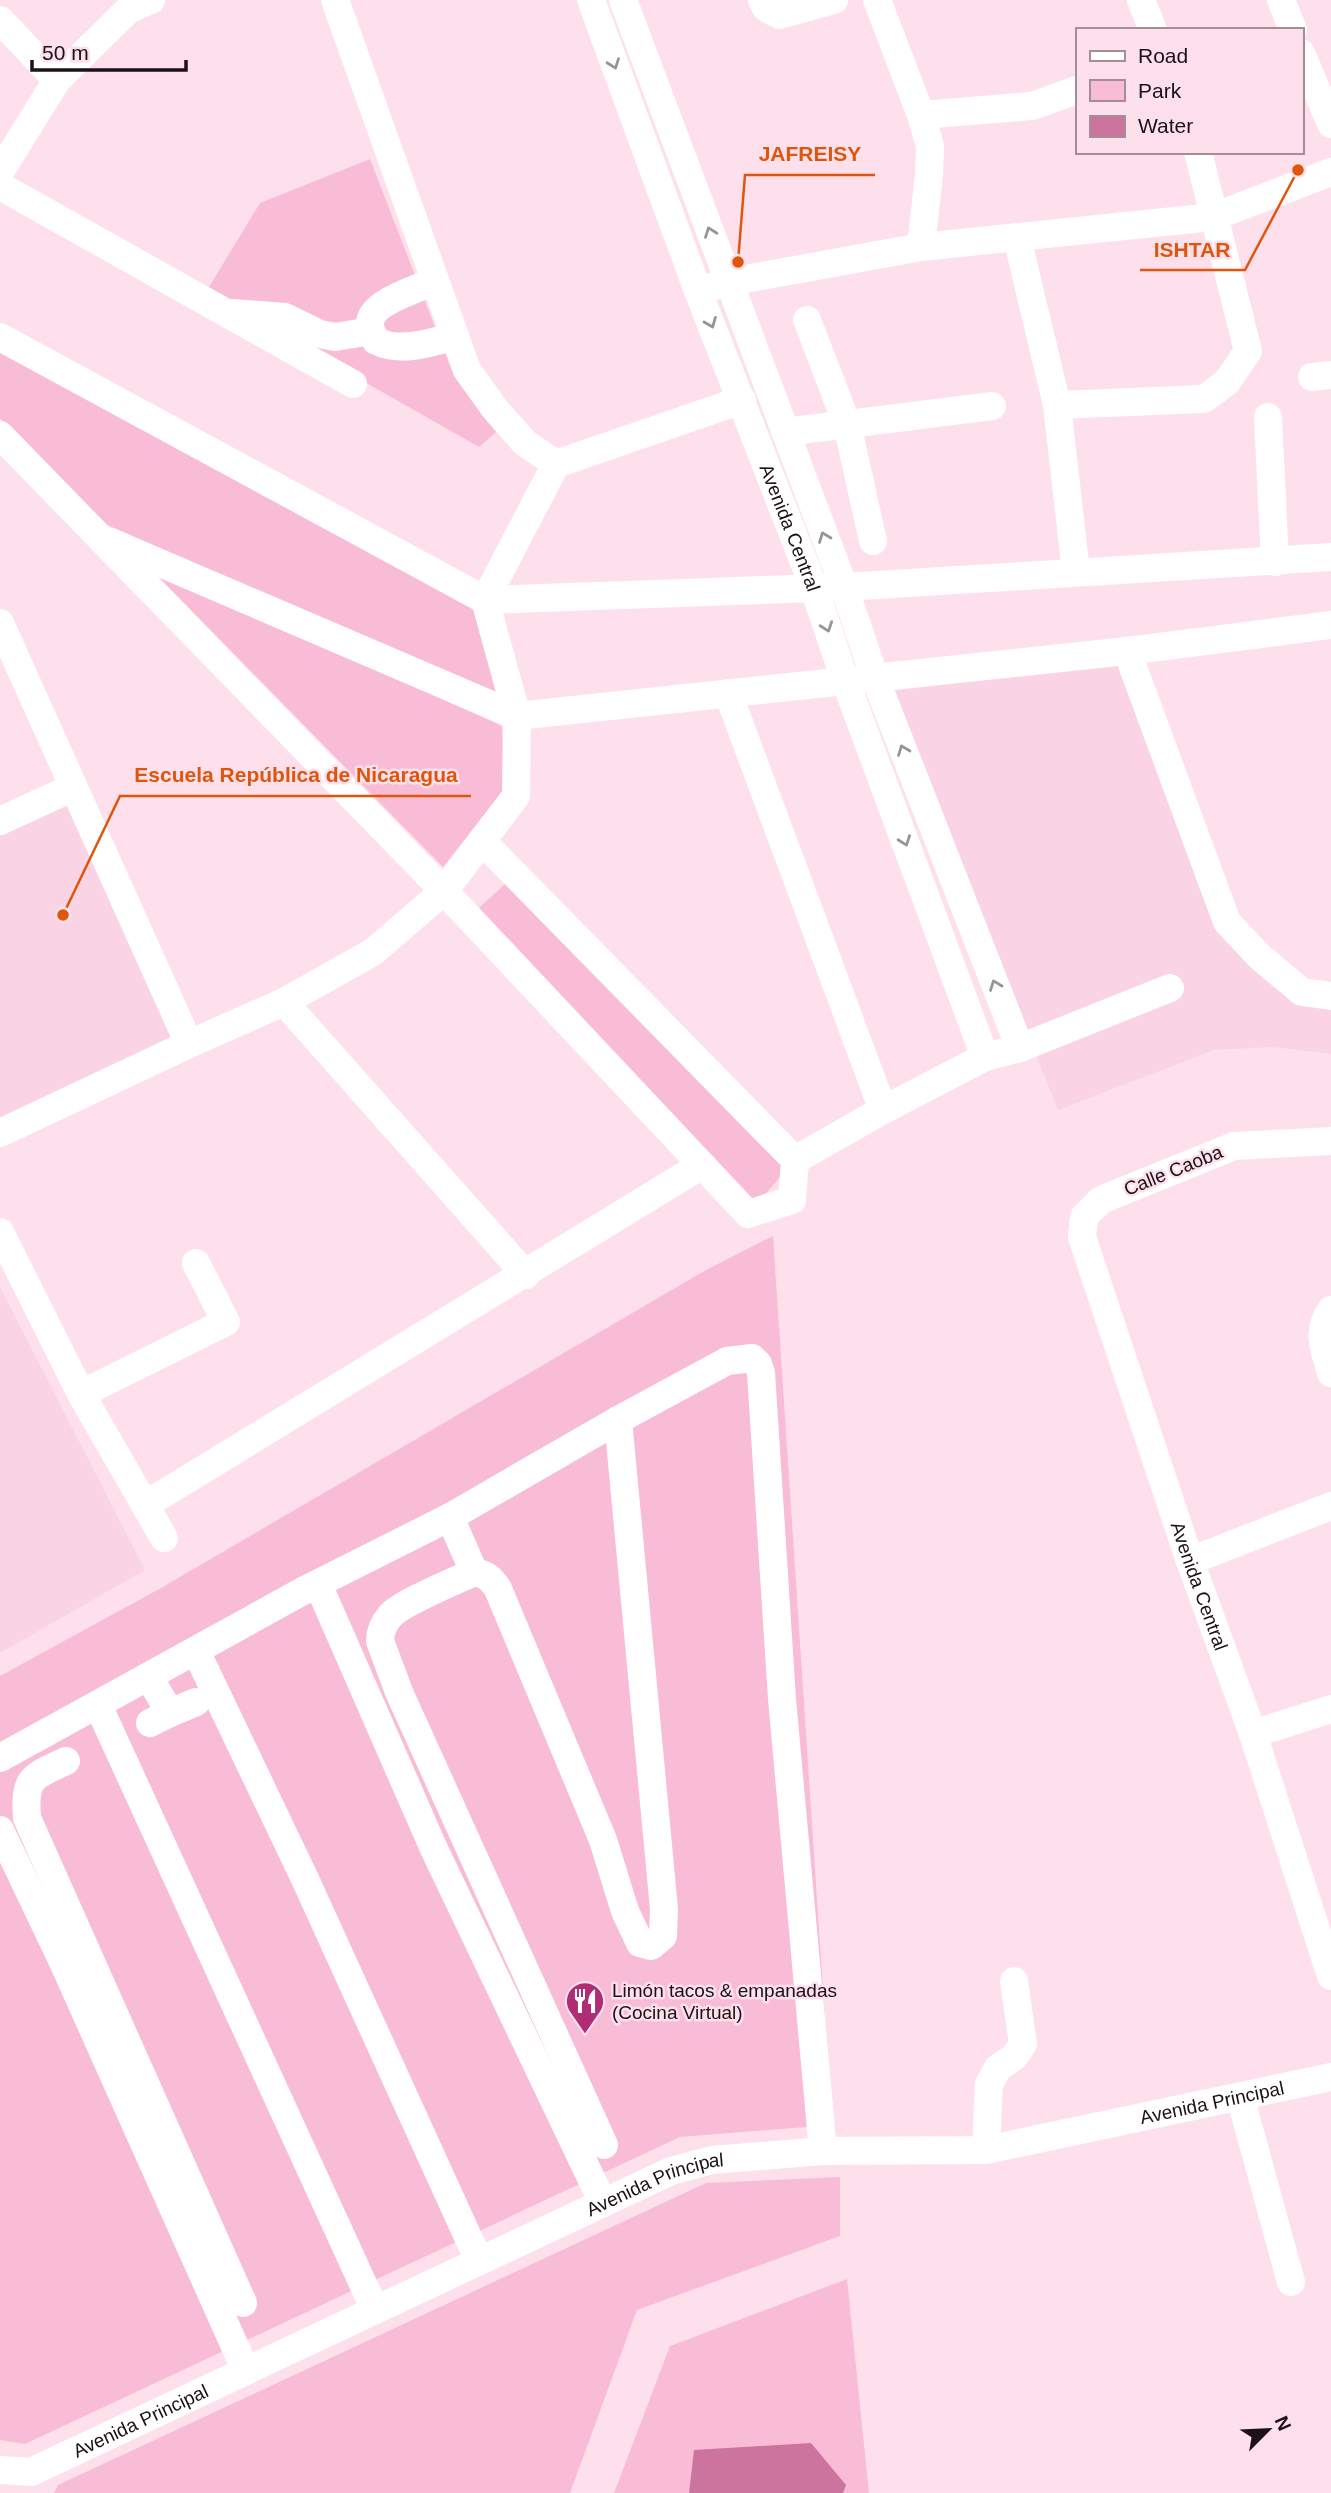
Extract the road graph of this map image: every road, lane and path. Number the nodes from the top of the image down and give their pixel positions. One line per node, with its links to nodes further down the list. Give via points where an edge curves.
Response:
1 (151, 0): 14 (street, via 128,10)
2 (335, 0): 27 (street)
3 (591, 0): 29 (street, Avenida Central, one-way to 29)
4 (623, 0): 28 (street, one-way to 4)
5 (762, 0): 6 (street, via 779,15)
6 (834, 0)
7 (877, 0): 18 (street)
8 (1141, 0): 11 (street)
9 (1281, 0): 12 (street)
10 (0, 20): 14 (street)
11 (1152, 28)
12 (1292, 28)
13 (1303, 59): 19 (street)
14 (57, 80): 21 (street)
15 (1076, 90): 16 (street)
16 (1049, 102): 17 (street); 18 (street)
17 (1076, 109)
18 (921, 115): 26 (street, via 930,146)
19 (1331, 124)
20 (1198, 154): 24 (street)
21 (0, 172)
22 (1331, 172): 24 (street)
23 (0, 186): 30 (street)
24 (1213, 217): 25 (street); 37 (street, via 1248,351 1227,382 1204,399)
25 (1017, 238): 26 (street); 37 (street)
26 (921, 247): 28 (street)
27 (435, 281): 32 (street, via 377,307 369,323); 33 (street)
28 (729, 282): 29 (street); 41 (street)
29 (698, 291): 36 (street, Avenida Central, one-way to 36)
30 (227, 313): 32 (street, via 285,317 335,337); 35 (street)
31 (807, 320): 40 (street)
32 (371, 331): 33 (street, via 376,341 391,345 419,345)
33 (455, 336): 43 (street, via 467,370 495,409 525,443)
34 (0, 337): 51 (street)
35 (353, 384)
36 (742, 400): 43 (street); 50 (street, Avenida Central)
37 (1057, 405): 48 (street)
38 (992, 406): 40 (street)
39 (1268, 417): 47 (street)
40 (847, 424): 41 (street); 45 (street)
41 (785, 432): 49 (street, one-way to 41)
42 (0, 435): 44 (street)
43 (556, 464): 51 (street)
44 (99, 537): 58 (street); 62 (street)
45 (873, 541)
46 (1331, 557): 47 (street)
47 (1275, 562): 48 (street)
48 (1076, 572): 49 (street)
49 (844, 587): 50 (street); 55 (street)
50 (814, 588): 51 (street); 56 (street, Avenida Central, one-way to 56)
51 (485, 600): 58 (street)
52 (0, 624): 59 (street)
53 (1331, 625): 54 (street)
54 (1127, 651): 55 (street); 64 (street, via 1227,922 1302,992)
55 (875, 678): 56 (street); 67 (street, one-way to 55)
56 (845, 680): 57 (street); 68 (street, Avenida Central, one-way to 68)
57 (728, 693): 58 (street); 69 (street)
58 (517, 716): 61 (street, via 516,796)
59 (72, 788): 60 (street); 66 (street)
60 (0, 821)
61 (482, 841): 62 (street); 72 (street)
62 (444, 891): 65 (street, via 373,952); 73 (street)
63 (1170, 988): 67 (street)
64 (1331, 996)
65 (284, 1002): 66 (street); 77 (street)
66 (189, 1044): 70 (street)
67 (1020, 1048): 68 (street)
68 (985, 1057): 69 (street)
69 (883, 1110): 72 (street)
70 (0, 1133)
71 (1331, 1141): 74 (street, Calle Caoba, via 1234,1146)
72 (795, 1160): 73 (street, via 792,1200 748,1214)
73 (702, 1165): 77 (street)
74 (1101, 1200): 86 (street, Avenida Central, via 1084,1217 1082,1237)
75 (0, 1232): 80 (street)
76 (197, 1263): 80 (street, via 226,1322)
77 (526, 1275): 82 (street)
78 (1331, 1310): 79 (street, via 1323,1321 1321,1341)
79 (1331, 1373)
80 (81, 1394): 82 (street)
81 (618, 1420): 84 (street); 87 (street, via 664,1909 663,1936 651,1946 640,1943 625,1911 603,1840 498,1589 491,1578); 104 (street, via 727,1361 752,1358 758,1364 782,1699)
82 (145, 1505): 85 (street)
83 (1331, 1506): 86 (street)
84 (450, 1517): 87 (street); 88 (street)
85 (164, 1538)
86 (1190, 1560): 95 (street, Avenida Central)
87 (474, 1572): 102 (street, via 396,1611 384,1625 380,1641)
88 (318, 1584): 89 (street); 105 (street, via 434,1849)
89 (196, 1651): 90 (street); 106 (street)
90 (149, 1677): 91 (street, via 160,1718); 92 (street)
91 (196, 1702)
92 (98, 1705): 94 (street); 109 (street)
93 (1331, 1709): 95 (street)
94 (52, 1730): 96 (street); 108 (street, via 76,1756 30,1781 27,1818)
95 (1253, 1734): 98 (street, Avenida Central)
96 (0, 1758)
97 (0, 1830): 110 (street)
98 (1331, 1976)
99 (1014, 1981): 103 (street, via 1023,2044 998,2068 989,2084)
100 (1331, 2077): 101 (street, Avenida Principal)
101 (1240, 2096): 103 (street, Avenida Principal); 107 (street)
102 (604, 2145)
103 (986, 2150): 104 (street, Avenida Principal)
104 (823, 2151): 105 (street, Avenida Principal, via 712,2160 671,2171)
105 (603, 2203): 106 (street, Avenida Principal)
106 (479, 2261): 109 (street, Avenida Principal)
107 (1291, 2282)
108 (243, 2303)
109 (375, 2310): 110 (street, Avenida Principal)
110 (246, 2371): 112 (street, Avenida Principal)
111 (0, 2470): 112 (street)
112 (25, 2483)

